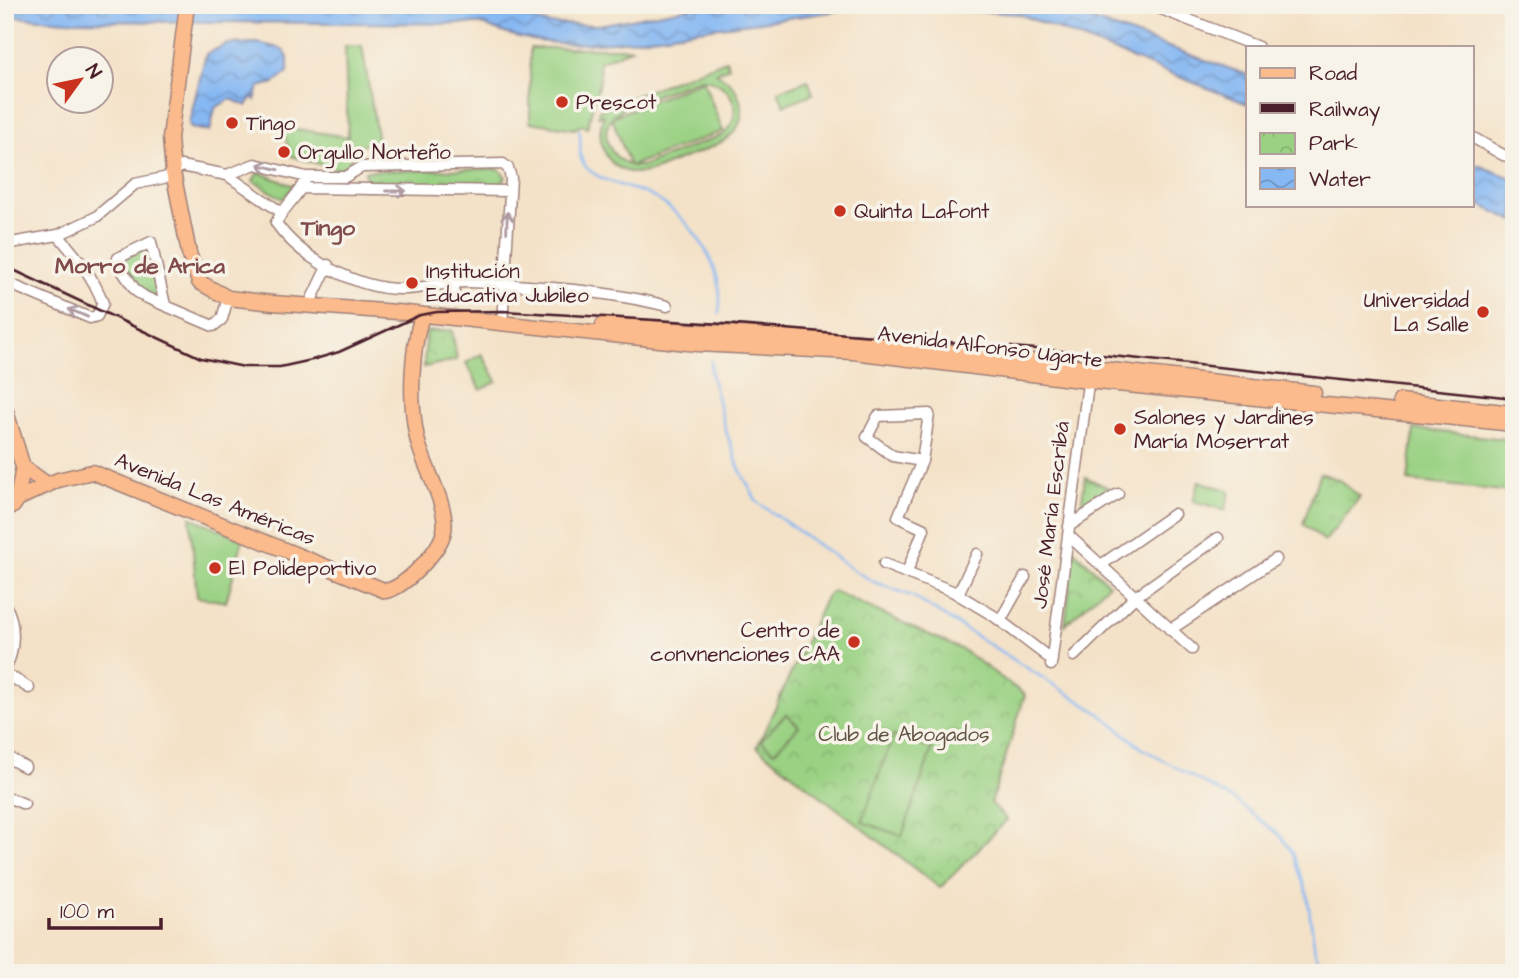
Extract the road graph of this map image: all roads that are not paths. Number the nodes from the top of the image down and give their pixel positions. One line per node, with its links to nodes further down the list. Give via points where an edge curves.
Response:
1 (187, 5): 6 (main road, Avenida Alfonso Ugarte, via 170,138)
2 (1151, 5): 3 (street)
3 (1255, 46)
4 (1474, 138): 5 (street)
5 (1514, 157)
6 (173, 172): 7 (street, via 181,166); 13 (street, via 135,184 96,217); 19 (main road, Avenida Alfonso Ugarte, via 199,282)
7 (228, 175): 9 (street, one-way to 7, via 256,164); 12 (street)
8 (349, 175): 9 (street); 10 (street); 11 (street, via 362,167 490,162 508,168)
9 (304, 183): 10 (street); 12 (street)
10 (352, 191): 11 (street, one-way to 11)
11 (510, 191): 18 (street, one-way to 11)
12 (281, 212): 15 (street, via 276,223 284,234)
13 (58, 235): 14 (street); 16 (street, one-way to 16, via 97,286 103,303 97,316 90,318)
14 (5, 243)
15 (328, 265): 17 (street, via 379,286 403,289); 23 (street)
16 (5, 282)
17 (456, 282): 18 (street); 20 (street)
18 (505, 285): 22 (street); 25 (street)
19 (228, 298): 21 (street, via 222,319 213,326); 23 (main road, Avenida Alfonso Ugarte)
20 (453, 299)
21 (165, 305): 21 (street, via 151,242 118,257 117,263 136,291)
22 (667, 306)
23 (308, 307): 24 (main road, Avenida Alfonso Ugarte)
24 (422, 315): 25 (main road, Avenida Alfonso Ugarte); 32 (main road, Avenida Las Américas, via 413,409 417,440 444,530 436,547 396,589 386,591 92,472)
25 (503, 321): 26 (main road, Avenida Alfonso Ugarte, via 717,340 872,343)
26 (1089, 375): 28 (main road, Avenida Alfonso Ugarte); 29 (main road, Avenida Alfonso Ugarte); 37 (street, José María Escribá)
27 (5, 408): 31 (main road)
28 (1514, 413)
29 (1514, 424)
30 (922, 461): 30 (street, via 929,414 878,416 867,437 893,456); 43 (street, via 898,517 924,529)
31 (23, 467): 32 (main road); 34 (main road)
32 (48, 485): 34 (main road, Avenida Las Américas)
33 (1118, 494): 37 (street)
34 (11, 503): 35 (main road, Avenida Las Américas)
35 (5, 513)
36 (1174, 514): 42 (street)
37 (1069, 531): 42 (street); 48 (street, José María Escribá, via 1051,662)
38 (1218, 538): 46 (street)
39 (977, 554): 45 (street)
40 (1276, 559): 49 (street)
41 (884, 564): 43 (street)
42 (1101, 565): 46 (street)
43 (908, 572): 45 (street)
44 (1024, 577): 48 (street)
45 (958, 594): 48 (street)
46 (1135, 597): 49 (street); 51 (street)
47 (5, 604): 52 (street, via 12,630 12,656)
48 (1000, 621)
49 (1170, 630): 50 (street)
50 (1192, 649)
51 (1074, 656)
52 (5, 671): 53 (street)
53 (29, 688)
54 (5, 756): 55 (street)
55 (25, 767)
56 (6, 799): 57 (street)
57 (24, 804)
58 (5, 962): 59 (street)
59 (8, 973)

